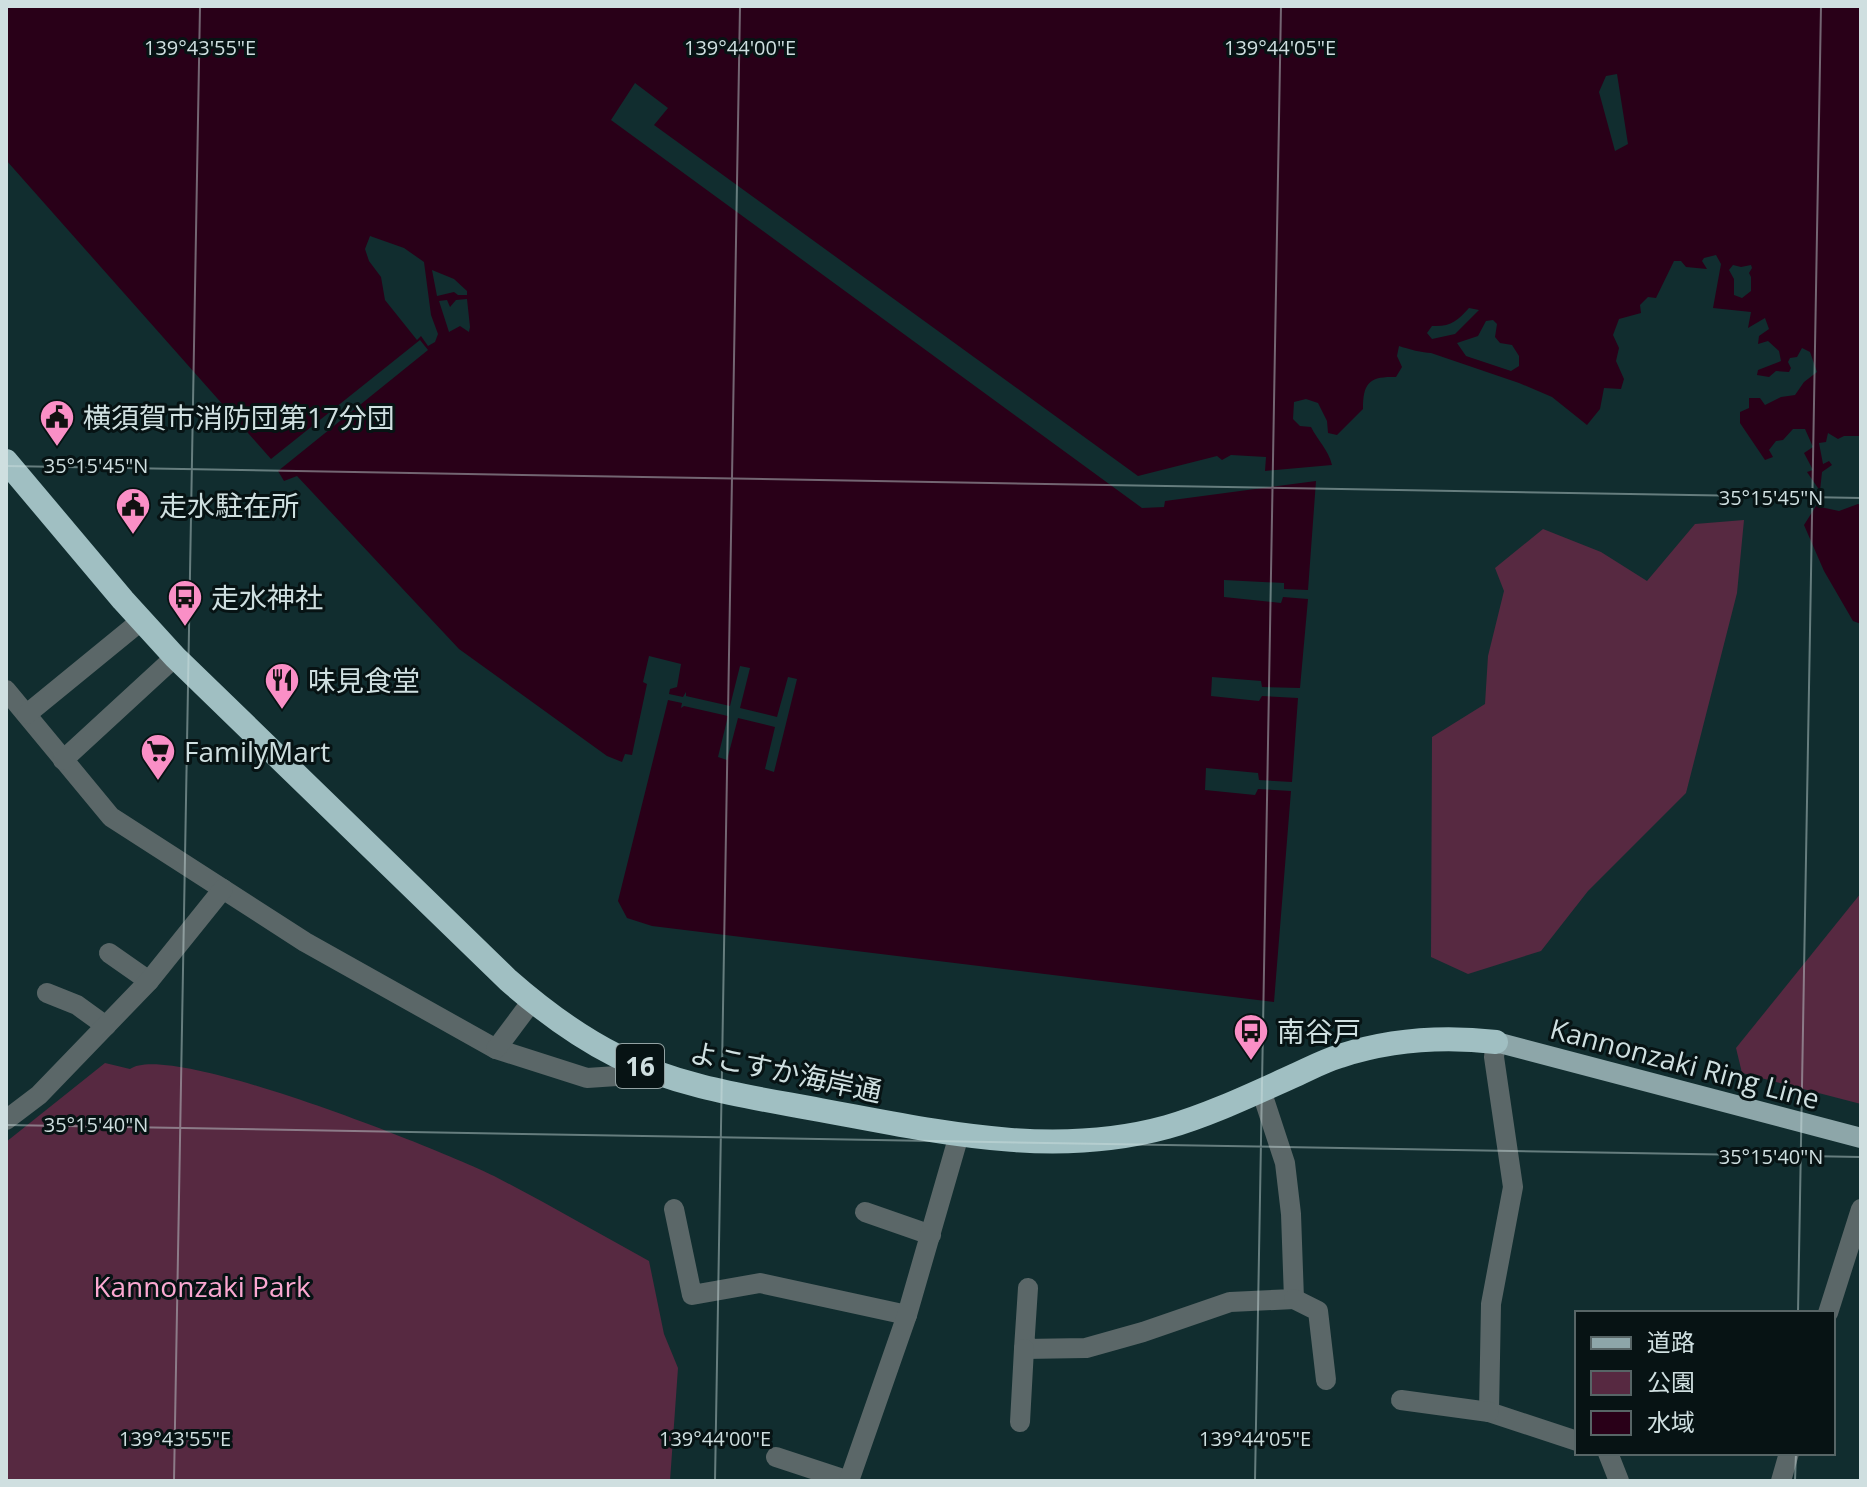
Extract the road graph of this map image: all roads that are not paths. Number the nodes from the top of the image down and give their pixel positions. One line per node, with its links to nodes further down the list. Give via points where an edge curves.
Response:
1 (6, 461): 2 (highway, よこすか海岸通 / 16)
2 (142, 620): 3 (highway, よこすか海岸通 / 16); 5 (street)
3 (175, 657): 6 (street); 11 (highway, よこすか海岸通 / 16)
4 (6, 690): 5 (street)
5 (27, 714): 6 (street)
6 (63, 760): 7 (street, via 111,817)
7 (223, 889): 9 (street); 14 (street, via 305,942)
8 (109, 953): 9 (street)
9 (149, 981): 12 (street)
10 (47, 993): 12 (street, via 77,1005)
11 (532, 1001): 14 (street); 15 (highway, よこすか海岸通 / 16, via 566,1027)
12 (106, 1026): 17 (street, via 39,1095)
13 (1496, 1042): 16 (highway, よこすか海岸通 / 16, via 1423,1038 1386,1043 1338,1056); 19 (main road, Kannonzaki Ring Line); 31 (street, via 1513,1187 1491,1304)
14 (496, 1049): 15 (street, via 587,1078)
15 (644, 1068): 18 (highway, よこすか海岸通 / 16, via 700,1088)
16 (1261, 1090): 18 (highway, よこすか海岸通 / 16, via 1168,1126 1103,1140 1032,1142); 25 (street, via 1285,1163)
17 (6, 1120)
18 (959, 1135): 23 (street)
19 (1861, 1138)
20 (674, 1209): 27 (street, via 692,1295 760,1283)
21 (1861, 1209): 26 (street)
22 (865, 1212): 23 (street)
23 (931, 1235): 27 (street)
24 (1028, 1288): 28 (street)
25 (1294, 1299): 28 (street, via 1230,1302 1086,1348); 29 (street, via 1318,1311)
26 (1829, 1311)
27 (907, 1315): 37 (street)
28 (1024, 1349): 32 (street)
29 (1326, 1380)
30 (1401, 1400): 31 (street)
31 (1489, 1412): 33 (street)
32 (1020, 1422)
33 (1575, 1440)
34 (1609, 1455): 38 (street)
35 (1788, 1455): 39 (street)
36 (776, 1457): 37 (street)
37 (849, 1481)
38 (1619, 1481)
39 (1781, 1481)

